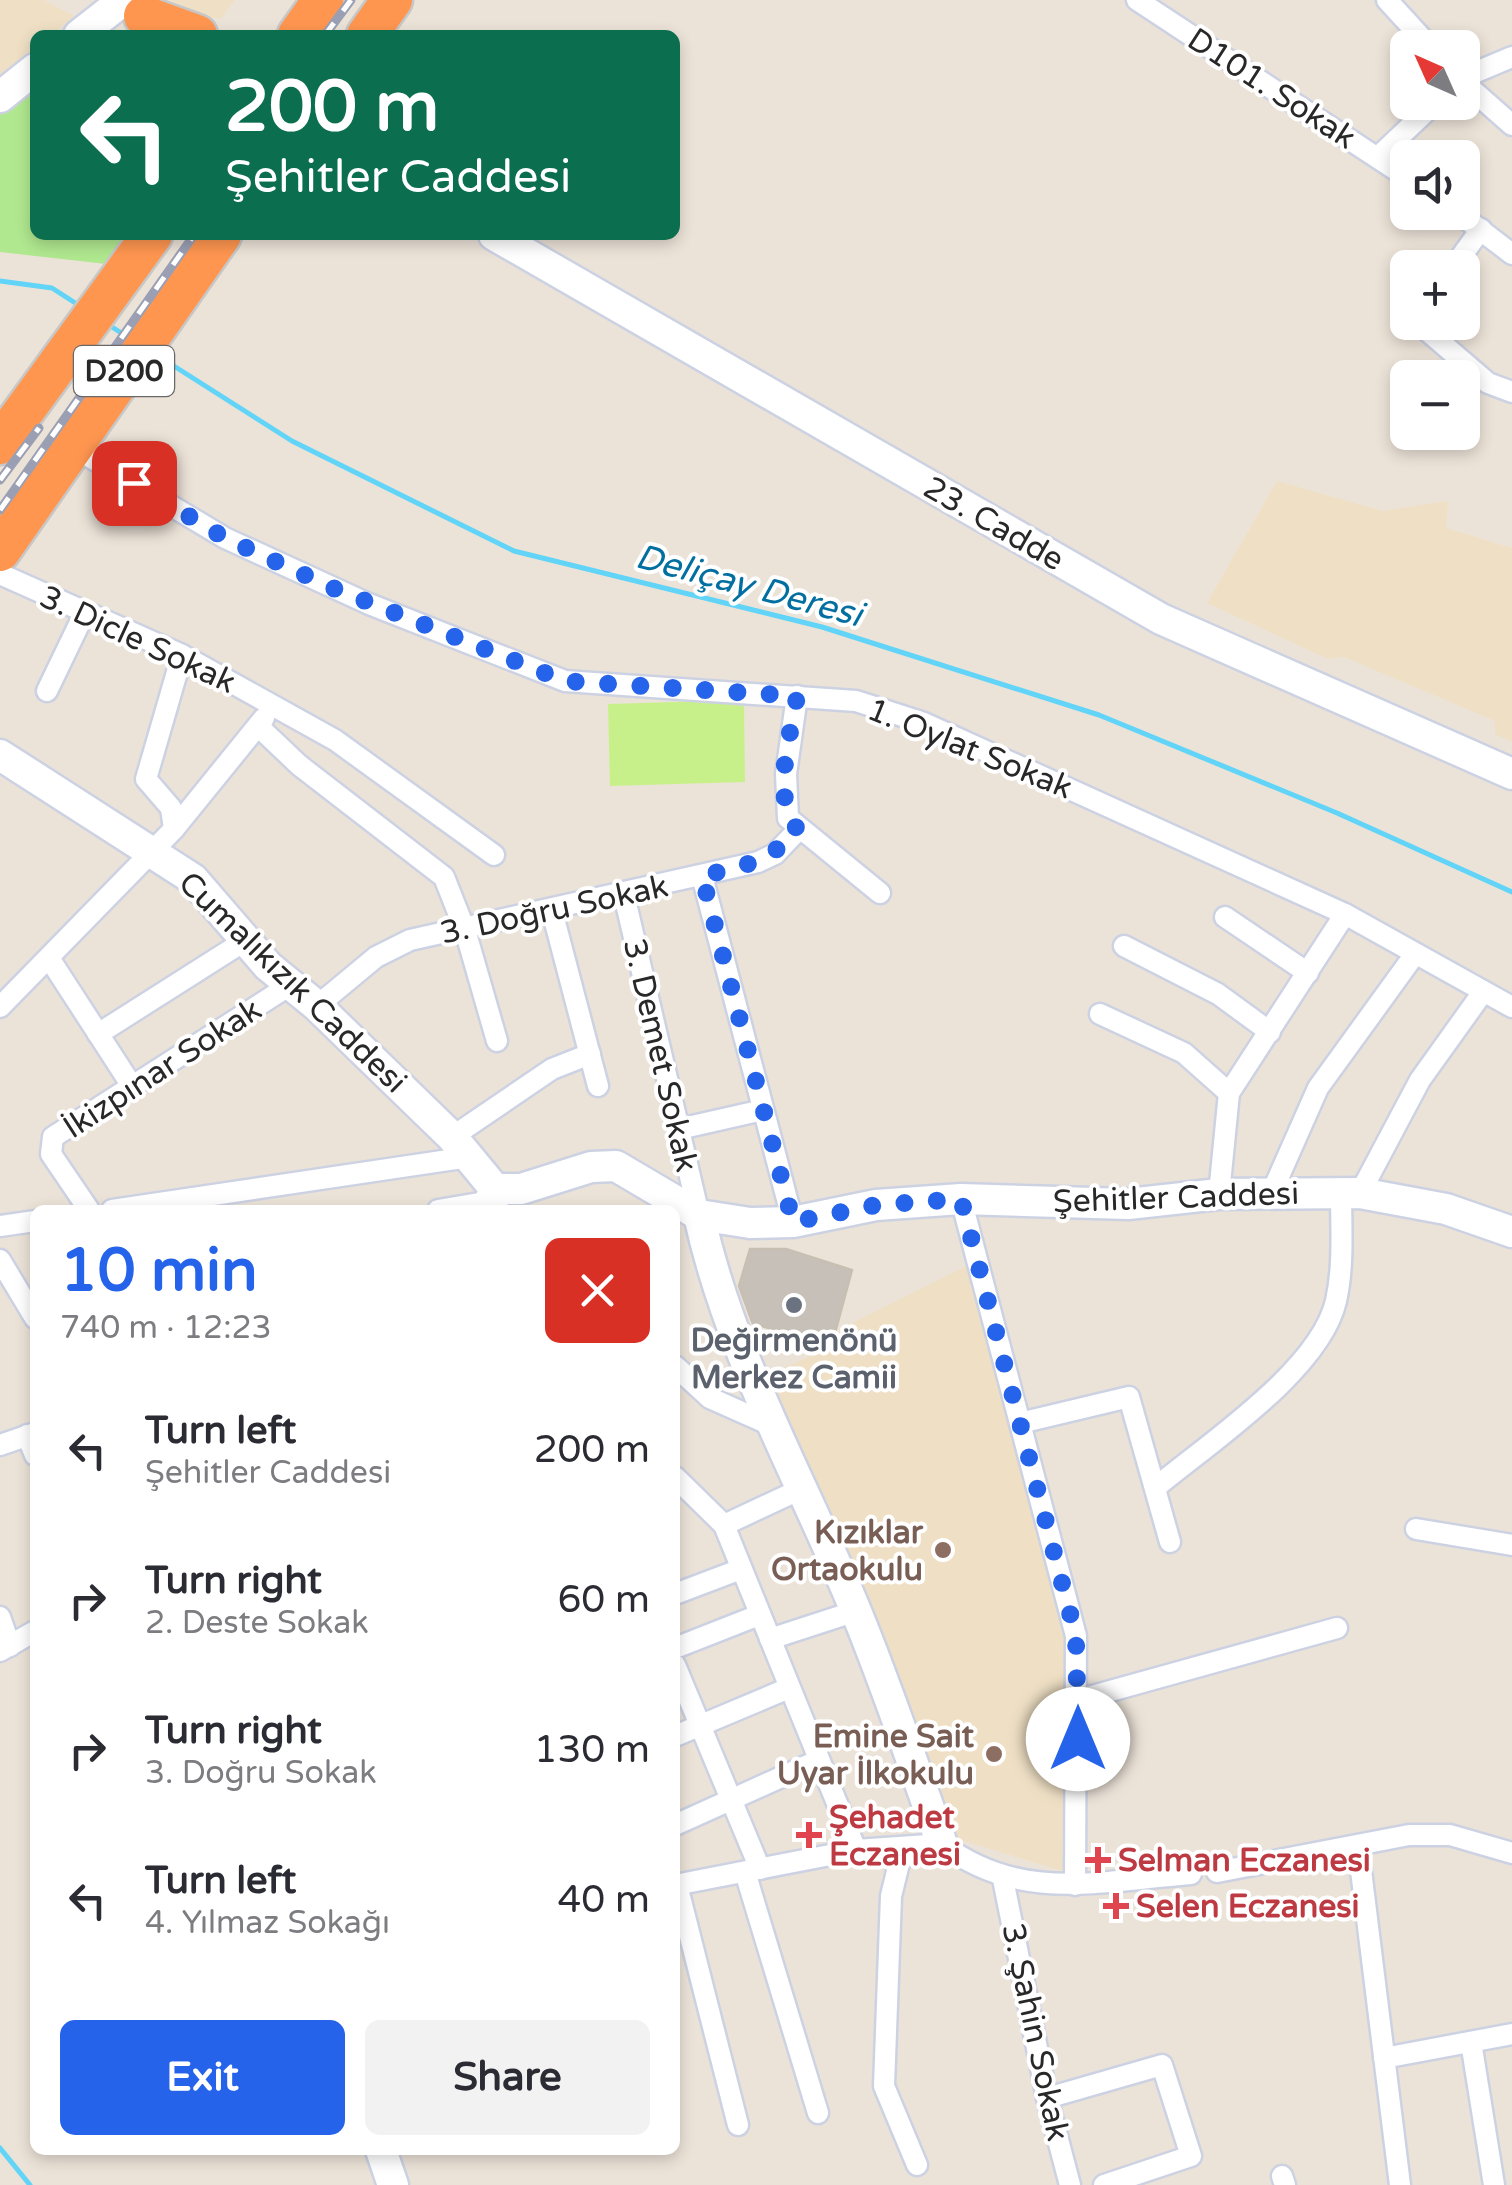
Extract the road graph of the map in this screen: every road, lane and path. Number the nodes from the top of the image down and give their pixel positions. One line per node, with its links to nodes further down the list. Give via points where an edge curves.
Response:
1 (303, 0): 10 (highway)
2 (323, 0): 11 (highway)
3 (392, 0): 12 (highway)
4 (408, 0): 13 (highway)
5 (1136, 0): 22 (street, D101. Sokak)
6 (1387, 0): 14 (street)
7 (130, 11): 8 (street); 9 (highway)
8 (90, 30)
9 (183, 30)
10 (282, 30)
11 (302, 30)
12 (371, 30)
13 (386, 30)
14 (1414, 30)
15 (1512, 57): 16 (street)
16 (1480, 72)
17 (30, 74): 19 (street)
18 (1480, 96): 21 (street)
19 (0, 97)
20 (1417, 120): 22 (street)
21 (1512, 125)
22 (1378, 157): 23 (street, D101. Sokak)
23 (1390, 165)
24 (1480, 229): 29 (street)
25 (216, 240): 30 (highway, D200)
26 (235, 240): 30 (highway)
27 (503, 240): 44 (street, 23. Cadde, via 1161,619)
28 (143, 248): 33 (highway, D200)
29 (1512, 254)
30 (180, 289): 34 (highway, D200)
31 (1437, 340): 32 (street, via 1488,383)
32 (1512, 392)
33 (0, 444)
34 (73, 446): 35 (highway, D200); 40 (street, 1. Oylat Sokak, via 225,538 515,664 565,681)
35 (0, 551)
36 (0, 574): 37 (street, 3. Dicle Sokak)
37 (84, 612): 38 (street, 3. Dicle Sokak); 39 (street)
38 (182, 655): 41 (street, 3. Dicle Sokak); 45 (street, via 146,778 172,808)
39 (48, 691)
40 (797, 696): 46 (street, via 784,800); 53 (street, 1. Oylat Sokak, via 856,701 924,723)
41 (274, 706): 42 (street, 3. Dicle Sokak); 48 (street, 3. Dicle Sokak, via 335,740)
42 (258, 726): 45 (street, 3. Dicle Sokak); 55 (street, via 298,765 444,876)
43 (0, 755): 47 (street, Cumalıkızık Caddesi)
44 (1512, 774)
45 (174, 829): 47 (street, 3. Dicle Sokak)
46 (798, 830): 49 (street, 3. Doğru Sokak, via 775,854); 50 (street)
47 (154, 854): 56 (street, Cumalıkızık Caddesi, via 193,879); 59 (street, 3. Dicle Sokak)
48 (494, 855)
49 (702, 876): 51 (street, 3. Doğru Sokak); 74 (street)
50 (880, 893)
51 (624, 895): 52 (street, 3. Doğru Sokak); 75 (street, 3. Demet Sokak)
52 (552, 911): 55 (street, 3. Doğru Sokak); 70 (street)
53 (1344, 914): 58 (street, 1. Oylat Sokak); 60 (street)
54 (1225, 916): 60 (street)
55 (465, 930): 64 (street, 3. Doğru Sokak, via 410,940 376,956); 69 (street)
56 (246, 940): 61 (street, Cumalıkızık Caddesi); 68 (street)
57 (1124, 946): 67 (street, via 1218,994)
58 (1415, 954): 62 (street, 1. Oylat Sokak); 77 (street, via 1318,1088)
59 (49, 958): 63 (street, 3. Dicle Sokak); 68 (street)
60 (1308, 972): 67 (street)
61 (290, 985): 64 (street, Cumalıkızık Caddesi); 71 (street, İkizpınar Sokak)
62 (1483, 992): 65 (street, 1. Oylat Sokak); 78 (street)
63 (0, 1006)
64 (317, 1006): 76 (street, Cumalıkızık Caddesi)
65 (1512, 1007)
66 (1100, 1014): 73 (street, via 1184,1053)
67 (1270, 1032): 73 (street)
68 (98, 1034): 71 (street)
69 (497, 1041)
70 (590, 1054): 72 (street); 76 (street, via 552,1069)
71 (132, 1086): 82 (street, İkizpınar Sokak, via 53,1136 51,1154)
72 (598, 1086)
73 (1230, 1093): 79 (street)
74 (764, 1110): 75 (street); 86 (street)
75 (679, 1129): 84 (street, 3. Demet Sokak)
76 (461, 1147): 81 (street, Cumalıkızık Caddesi); 83 (street)
77 (1272, 1192): 78 (street, Şehitler Caddesi); 79 (street, Şehitler Caddesi)
78 (1350, 1192): 88 (street, Şehitler Caddesi, via 1446,1209); 98 (street, via 1335,1304 1318,1338 1282,1381)
79 (1219, 1194): 80 (street, Şehitler Caddesi, via 1128,1204)
80 (961, 1199): 86 (street, Şehitler Caddesi, via 876,1205); 92 (street)
81 (494, 1202): 84 (street, Şehitler Caddesi, via 591,1167 616,1166)
82 (86, 1205)
83 (140, 1205)
84 (699, 1215): 86 (street, Şehitler Caddesi); 93 (street, via 708,1256)
85 (30, 1222): 87 (street)
86 (793, 1222)
87 (0, 1226)
88 (1512, 1232)
89 (0, 1260): 90 (street)
90 (30, 1310)
91 (680, 1371): 93 (street, via 710,1398)
92 (1020, 1423): 98 (street, via 1129,1396); 115 (street, via 1076,1636)
93 (773, 1426): 97 (street)
94 (30, 1441): 95 (street)
95 (0, 1445)
96 (680, 1483): 99 (street)
97 (801, 1488): 99 (street); 105 (street)
98 (1155, 1488): 101 (street)
99 (724, 1524): 103 (street)
100 (1416, 1529): 102 (street)
101 (1170, 1542)
102 (1512, 1545)
103 (741, 1569): 104 (street); 106 (street)
104 (680, 1592)
105 (856, 1611): 110 (street); 121 (street)
106 (760, 1615): 110 (street); 111 (street)
107 (0, 1617): 112 (street)
108 (1337, 1628): 115 (street)
109 (30, 1635): 112 (street)
110 (770, 1639): 114 (street)
111 (680, 1646)
112 (5, 1648)
113 (680, 1678): 116 (street)
114 (789, 1688): 116 (street); 118 (street)
115 (1078, 1700): 131 (street)
116 (699, 1725): 117 (street); 119 (street)
117 (680, 1734)
118 (819, 1760): 119 (street); 124 (street)
119 (732, 1802): 120 (street); 126 (street)
120 (680, 1823)
121 (942, 1844): 123 (street); 129 (street)
122 (1358, 1846): 125 (street, via 1450,1835); 127 (street); 135 (street)
123 (903, 1847): 124 (street); 140 (street, via 891,1896 884,2086)
124 (856, 1850): 126 (street)
125 (1512, 1853)
126 (752, 1871): 130 (street); 137 (street)
127 (1217, 1872)
128 (1191, 1874): 131 (street)
129 (1003, 1879): 131 (street); 136 (street, 3. Şahin Sokak)
130 (680, 1884)
131 (1075, 1886)
132 (680, 1900): 138 (street)
133 (1512, 2034): 134 (street)
134 (1470, 2042): 135 (street); 146 (street)
135 (1384, 2058): 145 (street)
136 (1047, 2098): 141 (street, via 1162,2065 1191,2156); 143 (street, 3. Şahin Sokak)
137 (818, 2113)
138 (738, 2125)
139 (383, 2155): 142 (street)
140 (917, 2165)
141 (1156, 2177): 144 (street)
142 (392, 2185)
143 (1070, 2185)
144 (1104, 2185)
145 (1400, 2185)
146 (1494, 2185)

